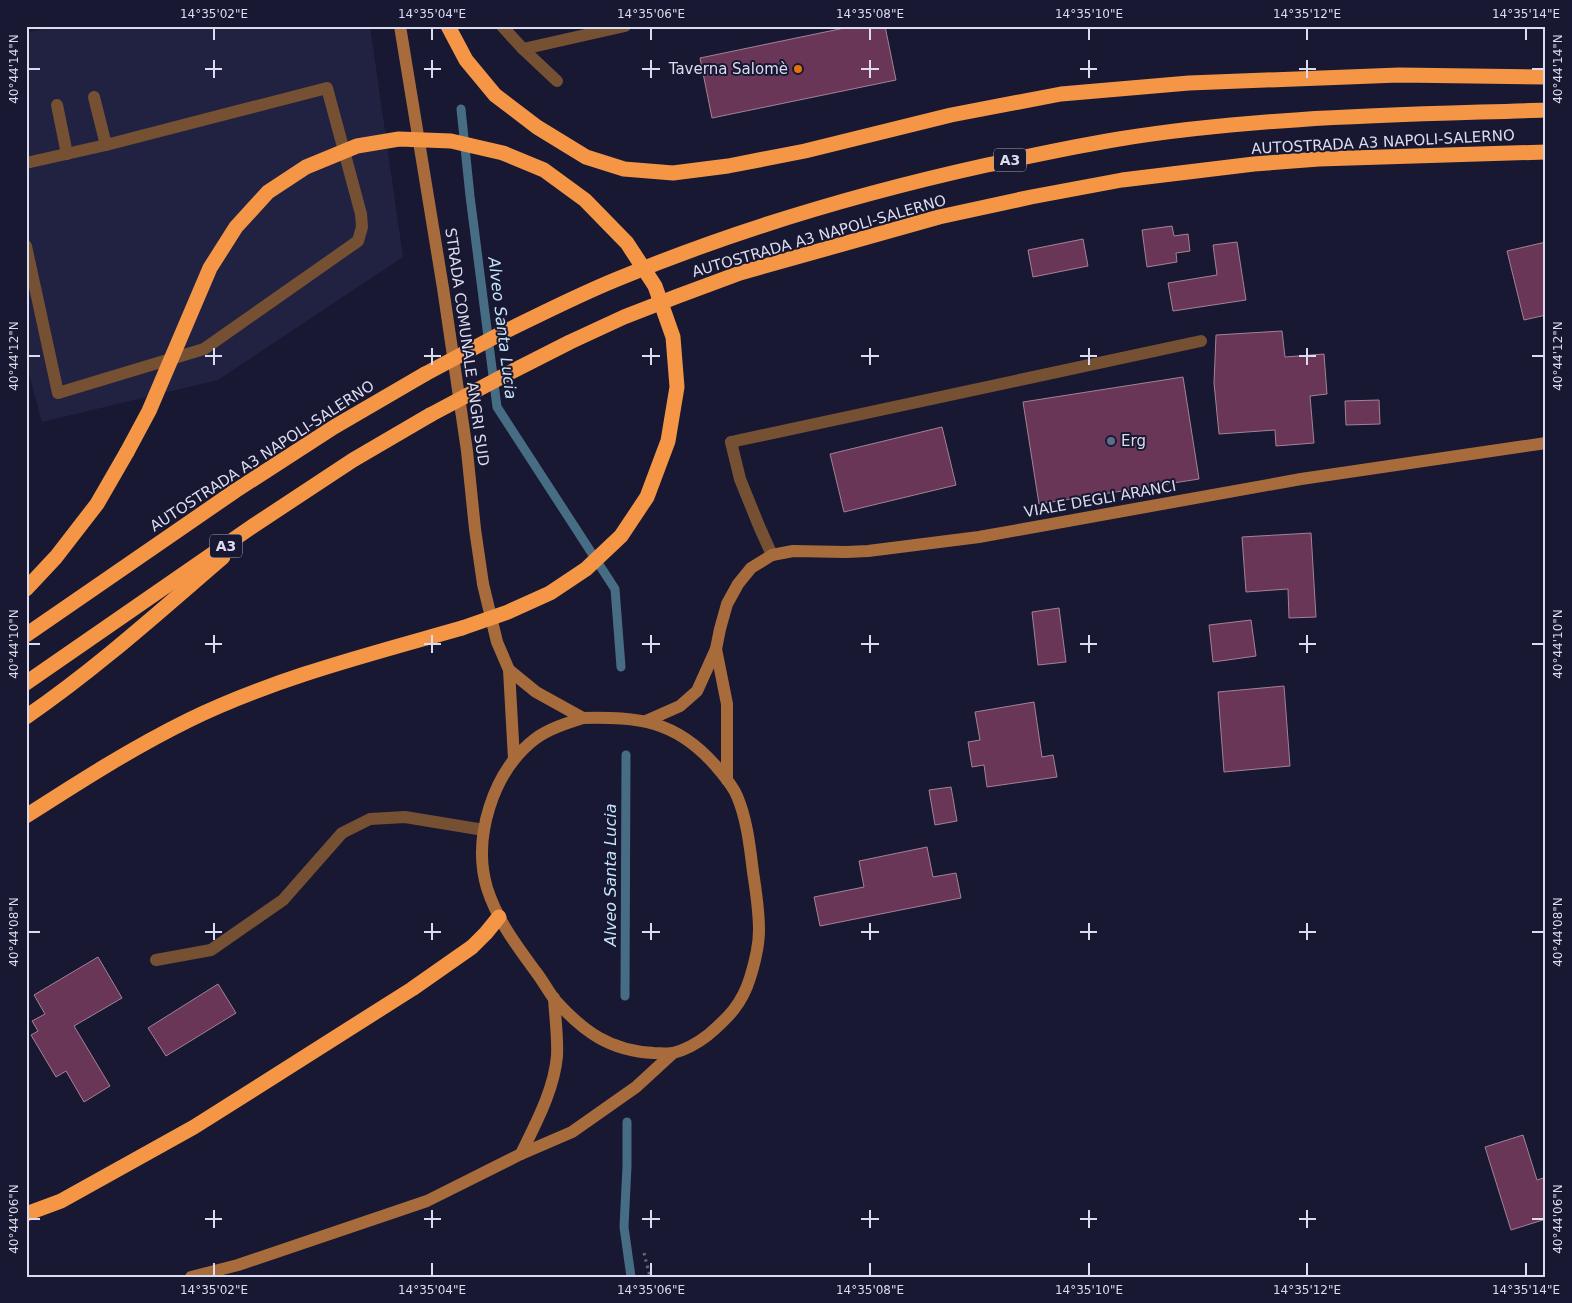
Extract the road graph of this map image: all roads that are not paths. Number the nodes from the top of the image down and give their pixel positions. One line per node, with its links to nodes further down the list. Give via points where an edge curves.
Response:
1 (400, 26): 23 (main road, STRADA COMUNALE ANGRI SUD, via 443,288 483,584 497,642)
2 (448, 26): 6 (highway, via 466,60 495,95 537,127 586,157 624,169 674,173 805,151 951,115 1061,94 1189,83 1399,75)
3 (502, 26): 5 (street)
4 (626, 26): 5 (street)
5 (523, 49): 7 (street)
6 (1546, 77)
7 (557, 81)
8 (94, 97): 11 (street)
9 (57, 105): 13 (street)
10 (1546, 110): 21 (highway, AUTOSTRADA A3 NAPOLI-SALERNO / A3, bridge, via 1251,123 1119,139 929,178 834,204 670,258 560,304 502,333 334,427)
11 (106, 145): 13 (street); 15 (street, via 327,88 361,214 358,241 204,349 58,393)
12 (1546, 152): 18 (highway, AUTOSTRADA A3 NAPOLI-SALERNO / A3, bridge, via 1319,159 1122,180 939,218 740,273 624,317 507,374 353,460)
13 (67, 154): 14 (street)
14 (26, 163)
15 (26, 246)
16 (1201, 341): 19 (street, via 731,442 740,479)
17 (1546, 444): 19 (main road, VIALE DEGLI ARANCI, via 1302,479 979,537 868,551 793,551)
18 (253, 526): 24 (highway, AUTOSTRADA A3 NAPOLI-SALERNO / A3); 25 (highway, via 232,550 152,619 60,694)
19 (772, 555): 22 (main road, VIALE DEGLI ARANCI, via 751,568 738,584 727,604)
20 (26, 589): 30 (highway, bridge, via 56,557 97,504 149,411 210,268 236,227 268,192 306,167 357,146 399,139 451,141 503,153 544,170 585,200 627,243 655,286 673,337 677,387 668,441 648,497 622,536 586,569 550,593 508,612 336,664 190,720 118,757)
21 (26, 635)
22 (716, 649): 27 (main road, VIALE DEGLI ARANCI, via 697,691 680,706); 29 (main road, VIALE DEGLI ARANCI, via 727,704)
23 (509, 670): 26 (main road, STRADA COMUNALE ANGRI SUD, via 536,692); 28 (main road, STRADA COMUNALE ANGRI SUD)
24 (26, 683)
25 (26, 717)
26 (583, 718): 27 (main road); 28 (main road, via 536,738)
27 (646, 721): 29 (main road, via 670,729 691,743)
28 (514, 759): 31 (main road, via 497,787)
29 (727, 780): 35 (main road, via 737,796 749,839 759,930 755,961 746,989 728,1018 701,1040)
30 (26, 816)
31 (484, 830): 32 (main road, via 487,887); 33 (street, via 405,817 370,820 342,833 283,900 211,950)
32 (499, 917): 34 (main road); 37 (highway, via 472,947 412,989 194,1128 61,1202)
33 (156, 960)
34 (554, 998): 35 (main road, via 592,1035 616,1047); 36 (main road, via 556,1057 541,1112)
35 (673, 1054): 36 (main road, via 636,1087 572,1132)
36 (521, 1154): 38 (main road, via 427,1202 238,1265)
37 (26, 1214)
38 (191, 1277)

